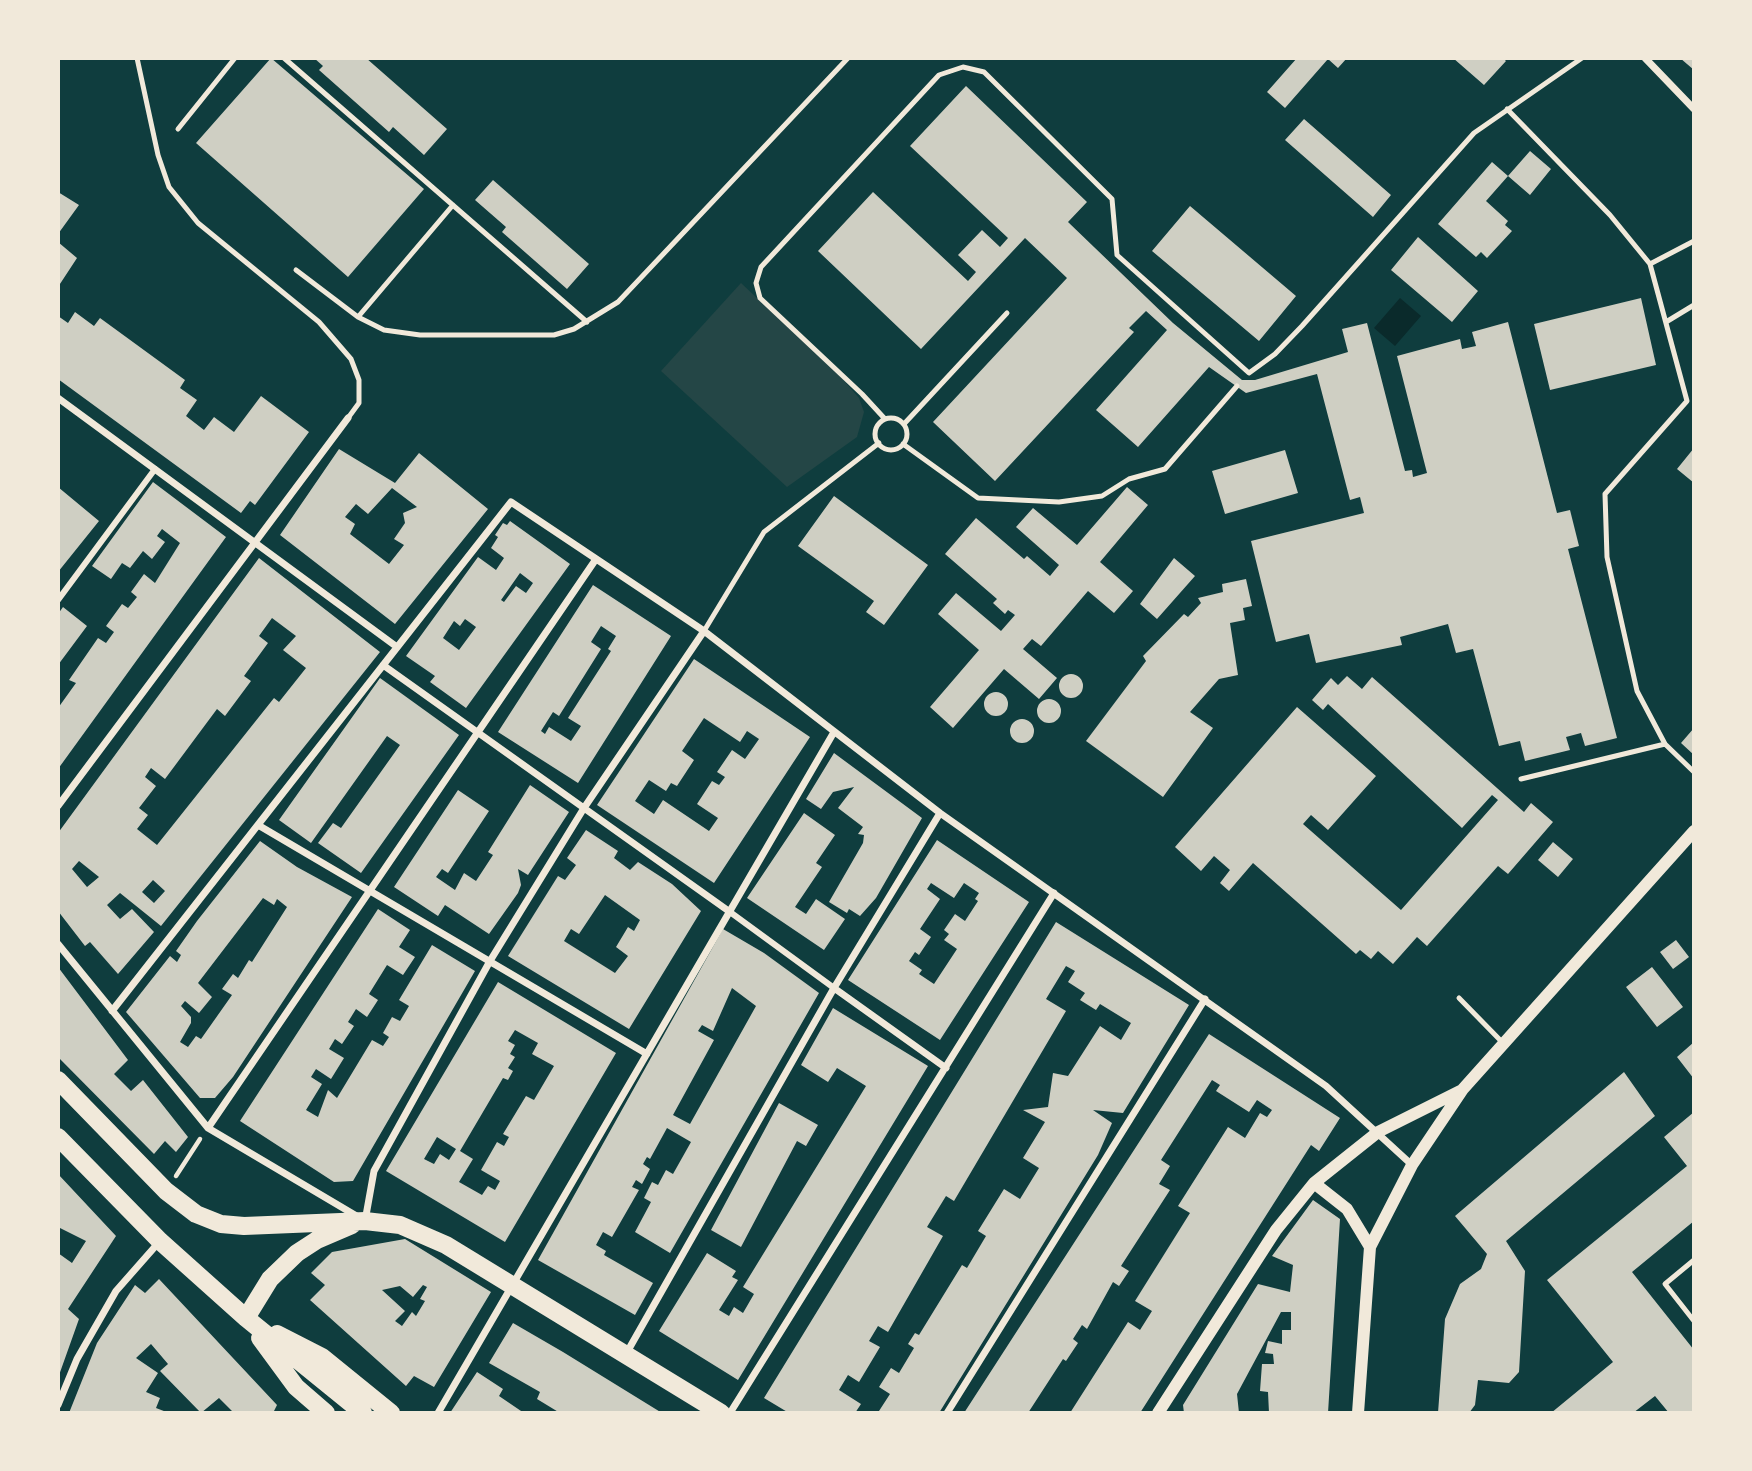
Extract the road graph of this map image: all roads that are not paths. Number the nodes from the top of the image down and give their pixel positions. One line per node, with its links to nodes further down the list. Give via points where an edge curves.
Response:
1 (137, 58): 23 (lane, via 169,187 198,223 318,322 351,359 359,380 359,403)
2 (235, 58): 9 (lane)
3 (284, 58): 10 (lane)
4 (848, 58): 17 (lane, via 618,302)
5 (1581, 58): 7 (lane)
6 (1649, 59): 8 (street)
7 (1507, 109): 12 (lane, via 1610,215); 19 (lane, via 1474,134 1303,326)
8 (1694, 109)
9 (178, 129)
10 (453, 205): 16 (lane); 17 (lane)
11 (1694, 241): 12 (lane)
12 (1650, 264): 18 (lane)
13 (296, 270): 16 (lane)
14 (1694, 305): 18 (lane)
15 (1007, 313): 25 (lane)
16 (358, 317): 17 (lane, via 384,330 420,334 555,335)
17 (587, 322)
18 (1666, 322): 37 (lane, via 1686,401 1605,494 1607,557 1637,691)
19 (1249, 373): 20 (lane); 24 (lane, via 1117,255 1112,199 984,72 963,67 939,75 761,267 756,283 760,298)
20 (1242, 380)
21 (1237, 386): 27 (lane, via 1165,469 1129,479 1102,496 1059,502 978,498)
22 (58, 398): 28 (street)
23 (348, 418): 29 (street)
24 (885, 419): 25 (lane); 26 (lane, via 876,430)
25 (904, 424): 27 (lane)
26 (879, 443): 27 (lane, via 891,450); 32 (lane, via 764,532)
27 (904, 444)
28 (155, 469): 29 (street); 31 (street)
29 (255, 542): 33 (street); 40 (street)
30 (596, 559): 32 (street); 33 (street, via 511,502); 35 (street)
31 (58, 600)
32 (704, 631): 36 (street); 41 (street)
33 (397, 647): 34 (street)
34 (383, 665): 35 (street); 43 (street)
35 (479, 731): 41 (street); 45 (street)
36 (834, 732): 42 (street); 47 (street)
37 (1665, 744): 38 (lane); 39 (lane)
38 (1694, 772)
39 (1521, 779)
40 (58, 806)
41 (584, 808): 47 (street); 49 (street)
42 (940, 813): 46 (street); 50 (street)
43 (258, 825): 45 (street); 53 (street)
44 (1694, 831): 54 (street)
45 (370, 890): 49 (street); 59 (street)
46 (1054, 893): 52 (street); 56 (street)
47 (730, 912): 50 (street); 55 (street)
48 (58, 944): 53 (street)
49 (490, 961): 55 (street); 64 (street, via 374,1171)
50 (834, 988): 56 (street); 71 (street)
51 (1459, 998): 54 (lane)
52 (1205, 999): 60 (street, via 1326,1086); 80 (street)
53 (112, 1011): 59 (street)
54 (1505, 1045): 58 (street)
55 (647, 1054): 68 (street)
56 (946, 1068): 79 (street)
57 (58, 1080): 64 (main road, via 166,1191 196,1214 221,1224 260,1226)
58 (1463, 1089): 60 (street); 62 (street)
59 (208, 1128): 64 (street)
60 (1378, 1132): 62 (street); 63 (street)
61 (58, 1137): 65 (main road)
62 (1412, 1166): 66 (street)
63 (1314, 1183): 66 (street, via 1347,1209); 81 (street, via 1276,1230)
64 (365, 1221): 68 (main road, via 400,1225 446,1245); 69 (main road, via 297,1253 271,1279)
65 (160, 1241): 69 (main road); 73 (street, via 116,1291 77,1359)
66 (1370, 1247): 82 (street)
67 (1694, 1260): 70 (lane, via 1665,1284)
68 (512, 1286): 71 (main road); 77 (street)
69 (246, 1318): 72 (main road); 74 (main road, via 296,1387)
70 (1694, 1321)
71 (626, 1354): 78 (main road)
72 (316, 1364): 75 (main road); 76 (main road)
73 (58, 1405)
74 (326, 1413)
75 (363, 1413)
76 (391, 1413)
77 (438, 1413)
78 (721, 1413)
79 (730, 1413)
80 (947, 1413)
81 (1158, 1413)
82 (1358, 1413)

